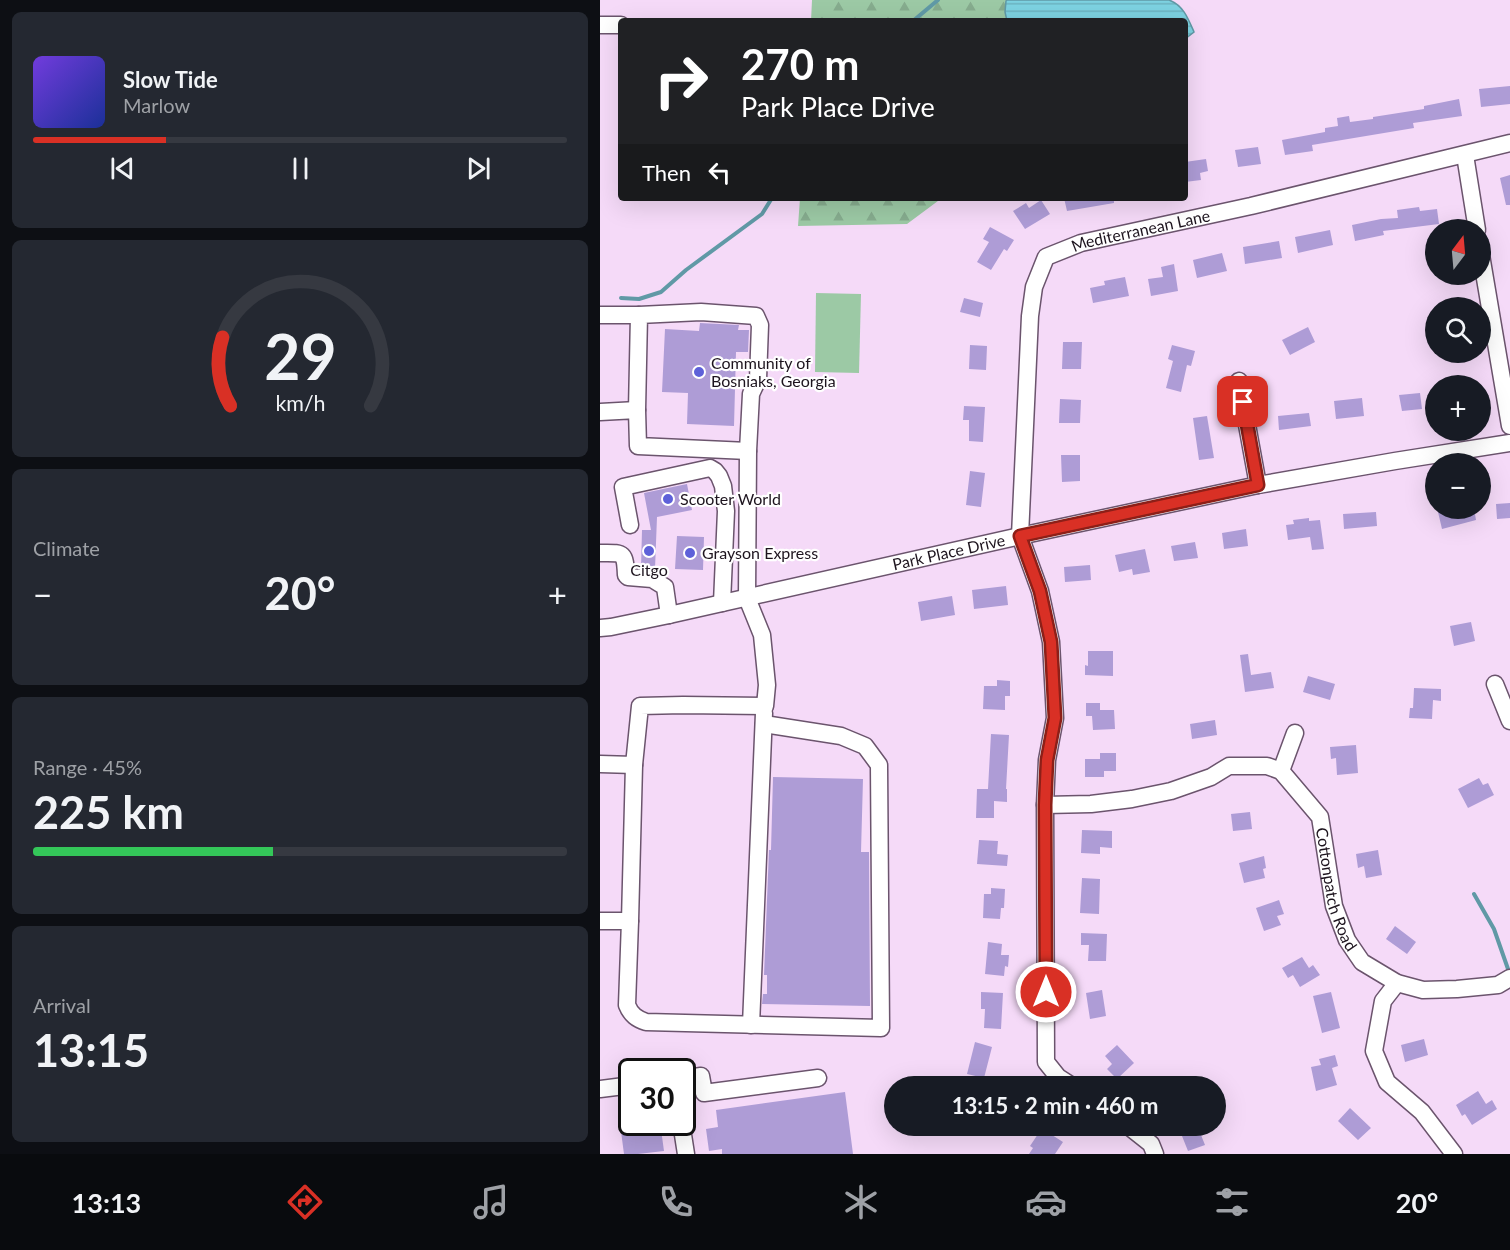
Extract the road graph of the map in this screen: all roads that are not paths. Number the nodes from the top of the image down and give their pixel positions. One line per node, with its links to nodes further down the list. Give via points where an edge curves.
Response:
1 (600, 25): 2 (street)
2 (618, 25)
3 (1510, 143): 4 (street, Mediterranean Lane)
4 (1465, 155): 5 (street); 17 (street, Mediterranean Lane, via 1081,243 1046,257 1034,287 1030,316)
5 (1475, 219)
6 (1486, 285): 12 (street)
7 (600, 315): 8 (street)
8 (639, 315): 10 (street); 14 (street, via 701,312 756,316 758,379 751,394)
9 (1239, 381): 15 (street)
10 (637, 410): 11 (street); 14 (street, via 638,446)
11 (600, 412)
12 (1510, 426)
13 (1510, 444): 15 (street, Park Place Drive)
14 (748, 451): 19 (street)
15 (1258, 485): 17 (street, Park Place Drive)
16 (630, 525): 20 (street, via 623,487 710,468 715,471 723,486 726,511)
17 (1020, 536): 19 (street, Park Place Drive); 31 (street, via 1040,591 1051,642 1055,718 1047,760)
18 (600, 553): 21 (street, via 622,555 628,577 652,579 665,587)
19 (747, 598): 20 (street, Park Place Drive); 24 (street, via 762,634)
20 (722, 603): 21 (street, Park Place Drive)
21 (669, 615): 22 (street, Park Place Drive)
22 (600, 628)
23 (1495, 684): 25 (street)
24 (765, 706): 26 (street); 29 (street, via 640,706)
25 (1510, 721)
26 (764, 724): 36 (street); 36 (street, via 841,736 865,746 879,765 881,1028)
27 (1295, 733): 30 (street)
28 (600, 764): 29 (street)
29 (634, 765): 33 (street)
30 (1281, 771): 31 (street, via 1267,766 1229,766 1211,777 1132,799); 35 (street, Cottonpatch Road, via 1320,817 1334,906 1347,940 1362,962)
31 (1045, 805): 37 (street, via 1046,1062)
32 (600, 921): 33 (street)
33 (630, 921): 36 (street, via 627,1005 638,1019)
34 (1510, 978): 35 (street, Cottonpatch Road, via 1498,985 1457,989 1423,990)
35 (1397, 983): 46 (street, via 1383,1001 1374,1051 1387,1082 1422,1112)
36 (751, 1024)
37 (1057, 1076)
38 (696, 1077): 39 (street, via 701,1076 704,1093)
39 (818, 1078)
40 (618, 1087): 41 (street)
41 (600, 1089)
42 (683, 1136): 44 (street)
43 (1141, 1136): 45 (street, via 1151,1144)
44 (686, 1154)
45 (1155, 1154)
46 (1454, 1154)

